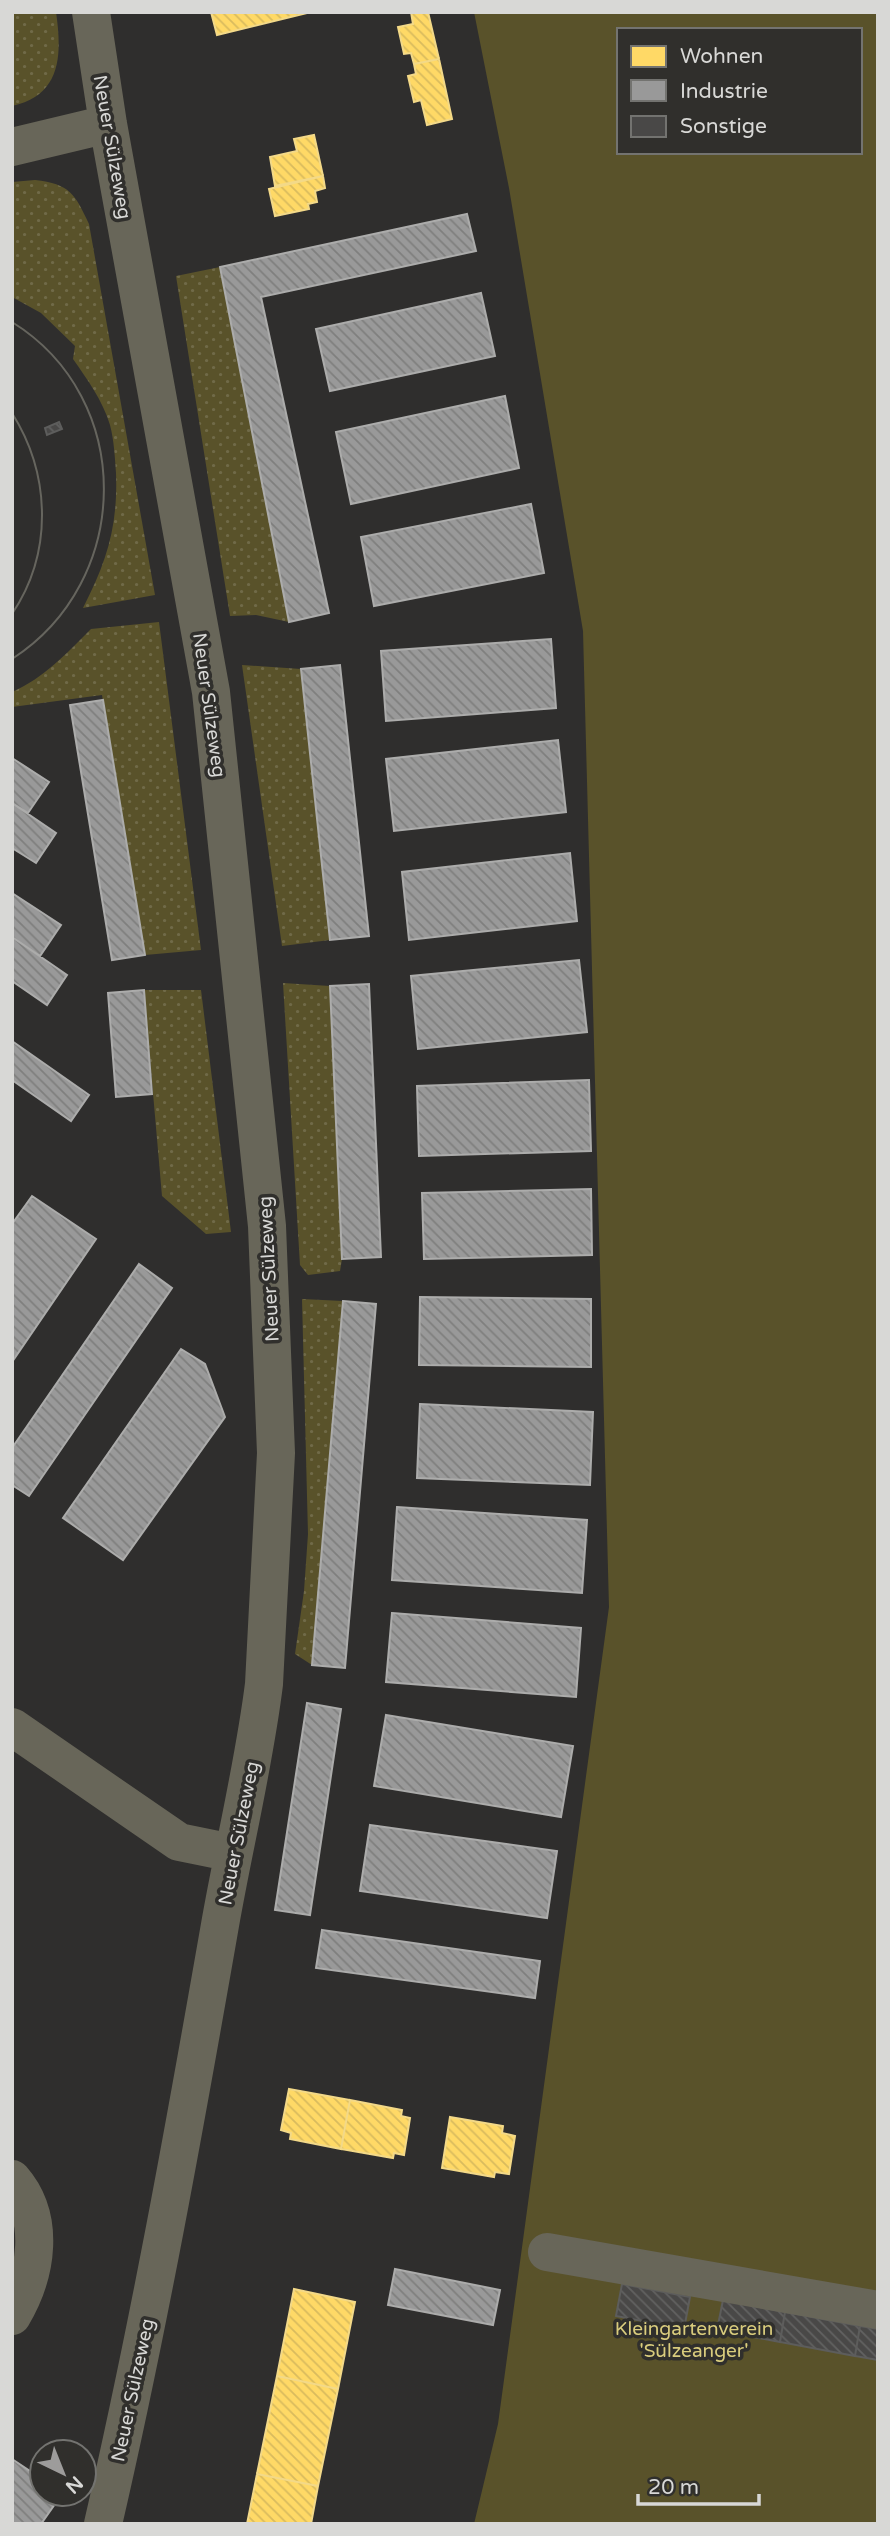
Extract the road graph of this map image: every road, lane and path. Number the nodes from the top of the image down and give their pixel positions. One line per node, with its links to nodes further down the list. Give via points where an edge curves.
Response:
1 (91, 12): 2 (street, Neuer Sülzeweg)
2 (108, 124): 3 (street); 5 (street, Neuer Sülzeweg, via 211,692 267,1226 276,1453 264,1685)
3 (12, 147)
4 (12, 1727): 5 (street, via 179,1842)
5 (233, 1853): 10 (street, Neuer Sülzeweg, via 173,2197)
6 (12, 2179): 9 (street, via 29,2206 35,2237 30,2279)
7 (547, 2252): 8 (street)
8 (878, 2310)
9 (12, 2316)
10 (103, 2524)

